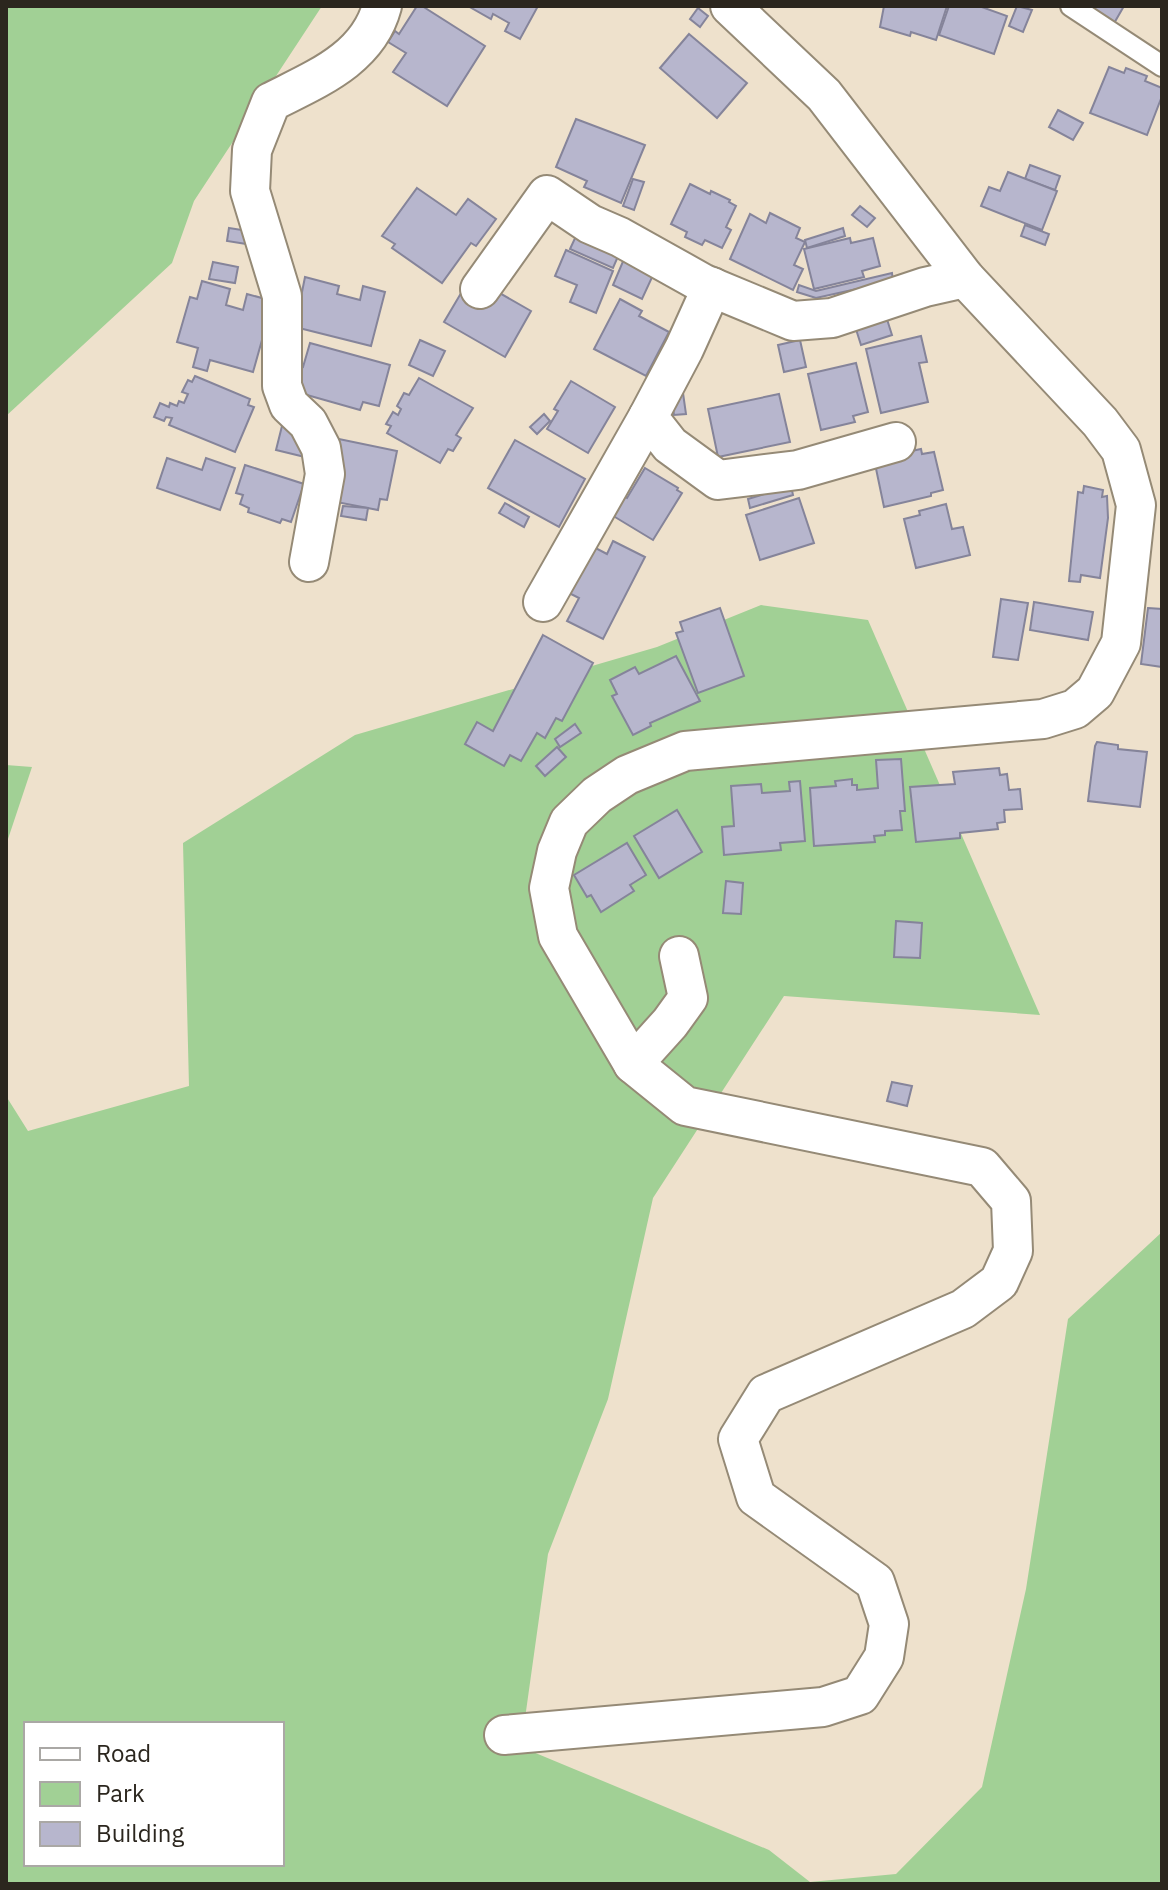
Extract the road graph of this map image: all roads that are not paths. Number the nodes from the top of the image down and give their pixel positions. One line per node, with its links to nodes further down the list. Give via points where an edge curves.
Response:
1 (382, 6): 10 (street, via 365,44 333,70 271,102 252,150 250,191 282,296 282,386 289,405 308,423 321,448 325,474)
2 (730, 6): 5 (street, via 824,95)
3 (1071, 6): 4 (lane)
4 (1162, 66)
5 (965, 278): 6 (street, via 832,318 793,321); 13 (street, via 1121,450 1136,505 1121,643 1095,692 1075,709 1043,719 685,751 627,775 597,795 569,822 549,888 558,936)
6 (712, 287): 7 (street, via 590,224 547,195); 8 (street)
7 (480, 289)
8 (648, 417): 9 (street, via 670,445 718,480 798,470); 11 (street)
9 (896, 442)
10 (309, 562)
11 (543, 602)
12 (679, 956): 13 (street, via 688,998)
13 (633, 1064): 14 (street, via 685,1106 982,1167 1011,1201 1013,1251 999,1282 963,1309 766,1394 738,1439 756,1497 875,1582 889,1624 884,1657 860,1695 823,1707)
14 (504, 1735)

